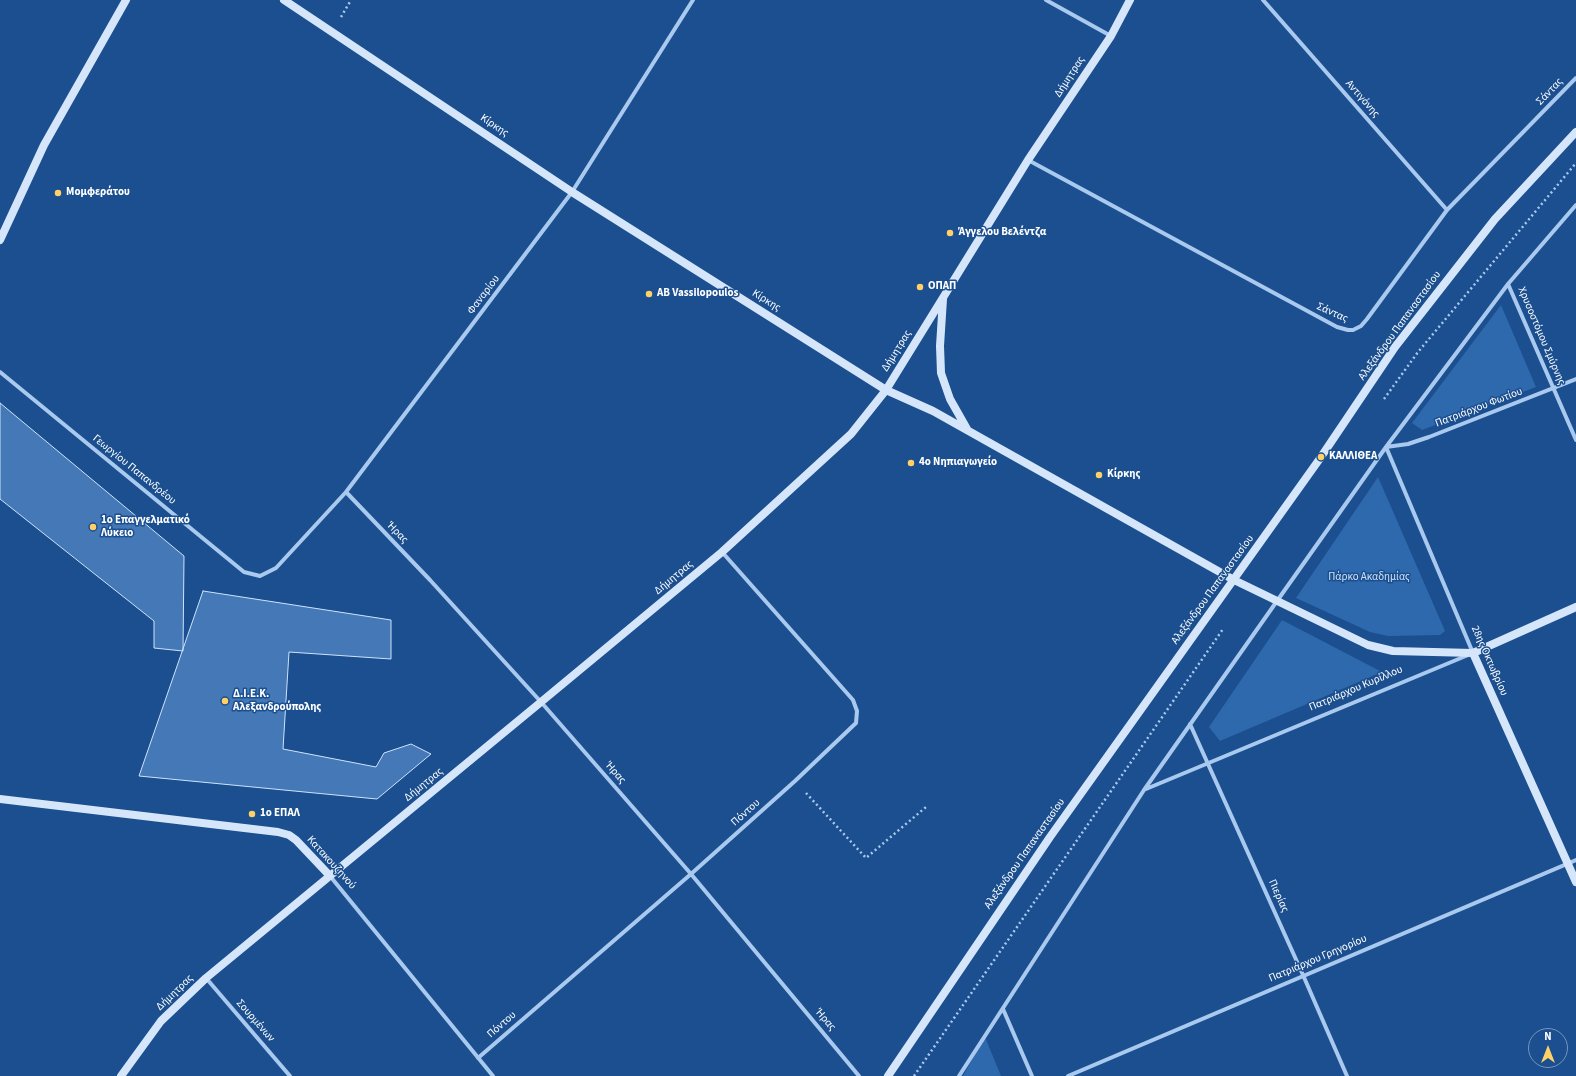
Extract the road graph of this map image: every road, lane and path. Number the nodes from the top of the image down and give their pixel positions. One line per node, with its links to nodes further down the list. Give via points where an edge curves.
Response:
1 (126, 0): 15 (street, via 44,145)
2 (284, 0): 12 (street, Κίρκης)
3 (693, 0): 12 (street, Φαναρίου)
4 (1046, 0): 7 (street)
5 (1130, 0): 7 (street, Δήμητρας)
6 (1263, 0): 14 (street, Αντιγόνης)
7 (1110, 36): 10 (street, Δήμητρας)
8 (1576, 78): 14 (street, Σάντας)
9 (1576, 132): 29 (street, Αλεξάνδρου Παπαναστασίου, via 1495,219 1395,347 1322,457)
10 (1028, 160): 14 (street, Σάντας, via 1337,327 1348,330 1361,326 1367,319); 17 (street, Δήμητρας)
11 (1576, 163): 22 (path, via 1418,352)
12 (572, 192): 21 (street, Κίρκης); 26 (street, Φαναρίου)
13 (1576, 205): 16 (street)
14 (1447, 210)
15 (0, 240)
16 (1508, 284): 20 (street, Χρυσοστόμου Σμύρνης); 25 (street)
17 (943, 298): 21 (street, Δήμητρας); 23 (street, via 941,373 950,399)
18 (0, 372): 28 (street, Γεωργίου Παπανδρέου, via 244,572)
19 (1576, 379): 20 (street, Πατριάρχου Φωτίου)
20 (1553, 388): 24 (street, Χρυσοστόμου Σμύρνης); 25 (street, Πατριάρχου Φωτίου, via 1428,437 1408,444)
21 (886, 390): 23 (street, Κίρκης, via 928,408); 27 (street, Δήμητρας, via 851,434)
22 (1382, 403)
23 (968, 430): 29 (street, Κίρκης)
24 (1576, 440)
25 (1386, 447): 30 (street); 33 (street, 28ης Οκτωβρίου)
26 (346, 492): 28 (street, Φαναρίου, via 276,568); 34 (street, Ήρας)
27 (722, 552): 34 (street, Δήμητρας); 37 (street, Πόντου, via 852,700 857,710 856,723)
28 (260, 576)
29 (1234, 580): 30 (street, Κίρκης); 53 (street, Αλεξάνδρου Παπαναστασίου, via 1050,837)
30 (1277, 601): 33 (street, Κίρκης, via 1368,646 1393,651); 35 (street)
31 (1576, 607): 33 (street, Πατριάρχου Κυρίλλου)
32 (1224, 628): 54 (path)
33 (1473, 653): 36 (street, Πατριάρχου Κυρίλλου); 41 (street, 28ης Οκτωβρίου)
34 (541, 702): 42 (street, Ήρας); 43 (street, Δήμητρας)
35 (1190, 724): 36 (street, Πιερίας); 38 (street)
36 (1208, 763): 38 (street, Πατριάρχου Κυρίλλου); 45 (street, Πιερίας)
37 (795, 781): 40 (path, via 866,858); 42 (street, Πόντου)
38 (1144, 790): 47 (street)
39 (0, 799): 43 (street, Κατακουζηνού, via 278,832 296,840)
40 (926, 807)
41 (1572, 861): 44 (street, 28ης Οκτωβρίου); 45 (street, Πατριάρχου Γρηγορίου)
42 (691, 874): 48 (street, Πόντου); 52 (street, Ήρας)
43 (330, 876): 46 (street, Δήμητρας); 48 (street, Κατακουζηνού)
44 (1576, 882)
45 (1303, 975): 57 (street, Πατριάρχου Γρηγορίου); 58 (street, Πιερίας)
46 (206, 978): 49 (street, Δήμητρας, via 161,1021); 50 (street, Σουρμένων)
47 (1004, 1009): 55 (street); 56 (street)
48 (478, 1058): 51 (street, Κατακουζηνού)
49 (121, 1076)
50 (290, 1076)
51 (493, 1076)
52 (859, 1076)
53 (888, 1076)
54 (914, 1076)
55 (959, 1076)
56 (1032, 1076)
57 (1068, 1076)
58 (1346, 1076)

